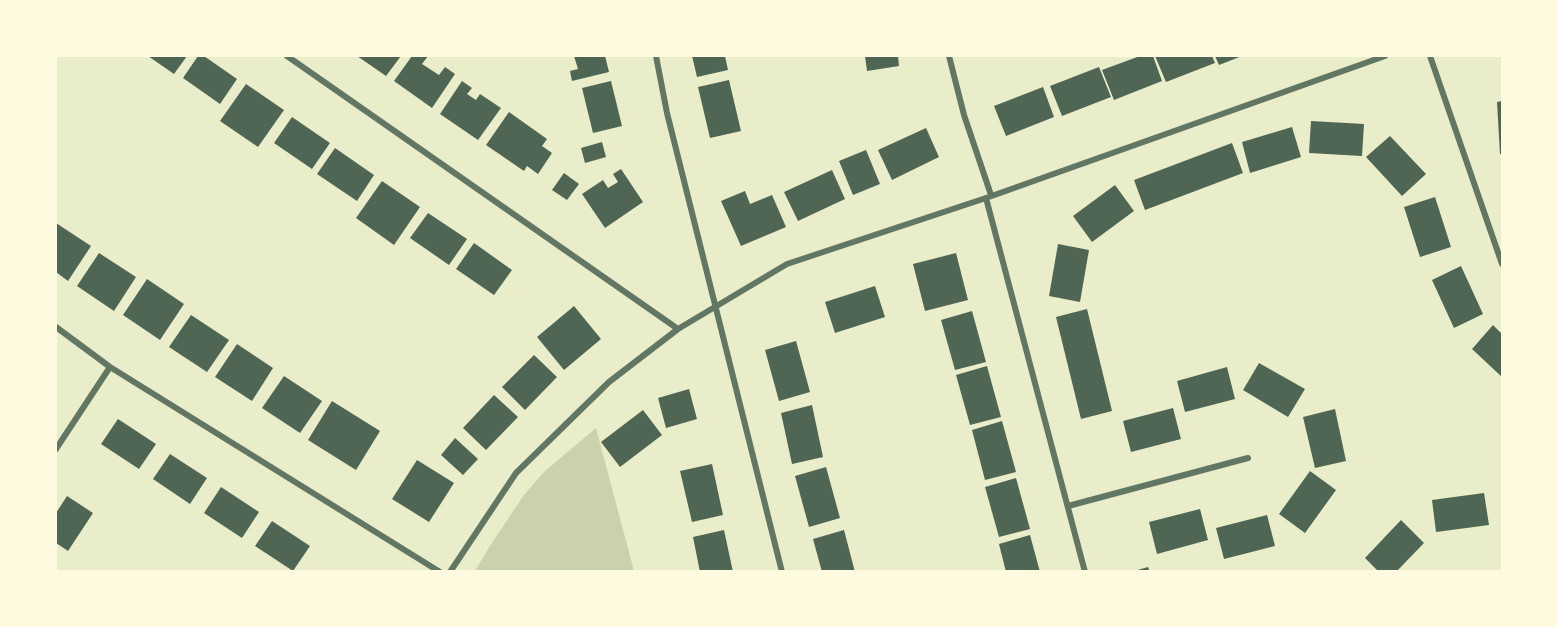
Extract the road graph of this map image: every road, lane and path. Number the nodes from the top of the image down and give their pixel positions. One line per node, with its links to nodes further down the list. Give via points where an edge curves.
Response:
1 (287, 56): 10 (street)
2 (656, 56): 8 (street)
3 (949, 56): 6 (street)
4 (1385, 56): 6 (street)
5 (1430, 56): 7 (street)
6 (989, 196): 8 (street, via 787,264); 14 (street)
7 (1503, 264)
8 (715, 307): 10 (street); 17 (street)
9 (56, 327): 11 (street)
10 (678, 329): 16 (street, via 609,382 516,473)
11 (110, 367): 12 (street); 15 (street)
12 (56, 449)
13 (1248, 458): 14 (street)
14 (1068, 506): 18 (street)
15 (440, 572)
16 (450, 572)
17 (782, 572)
18 (1085, 572)

